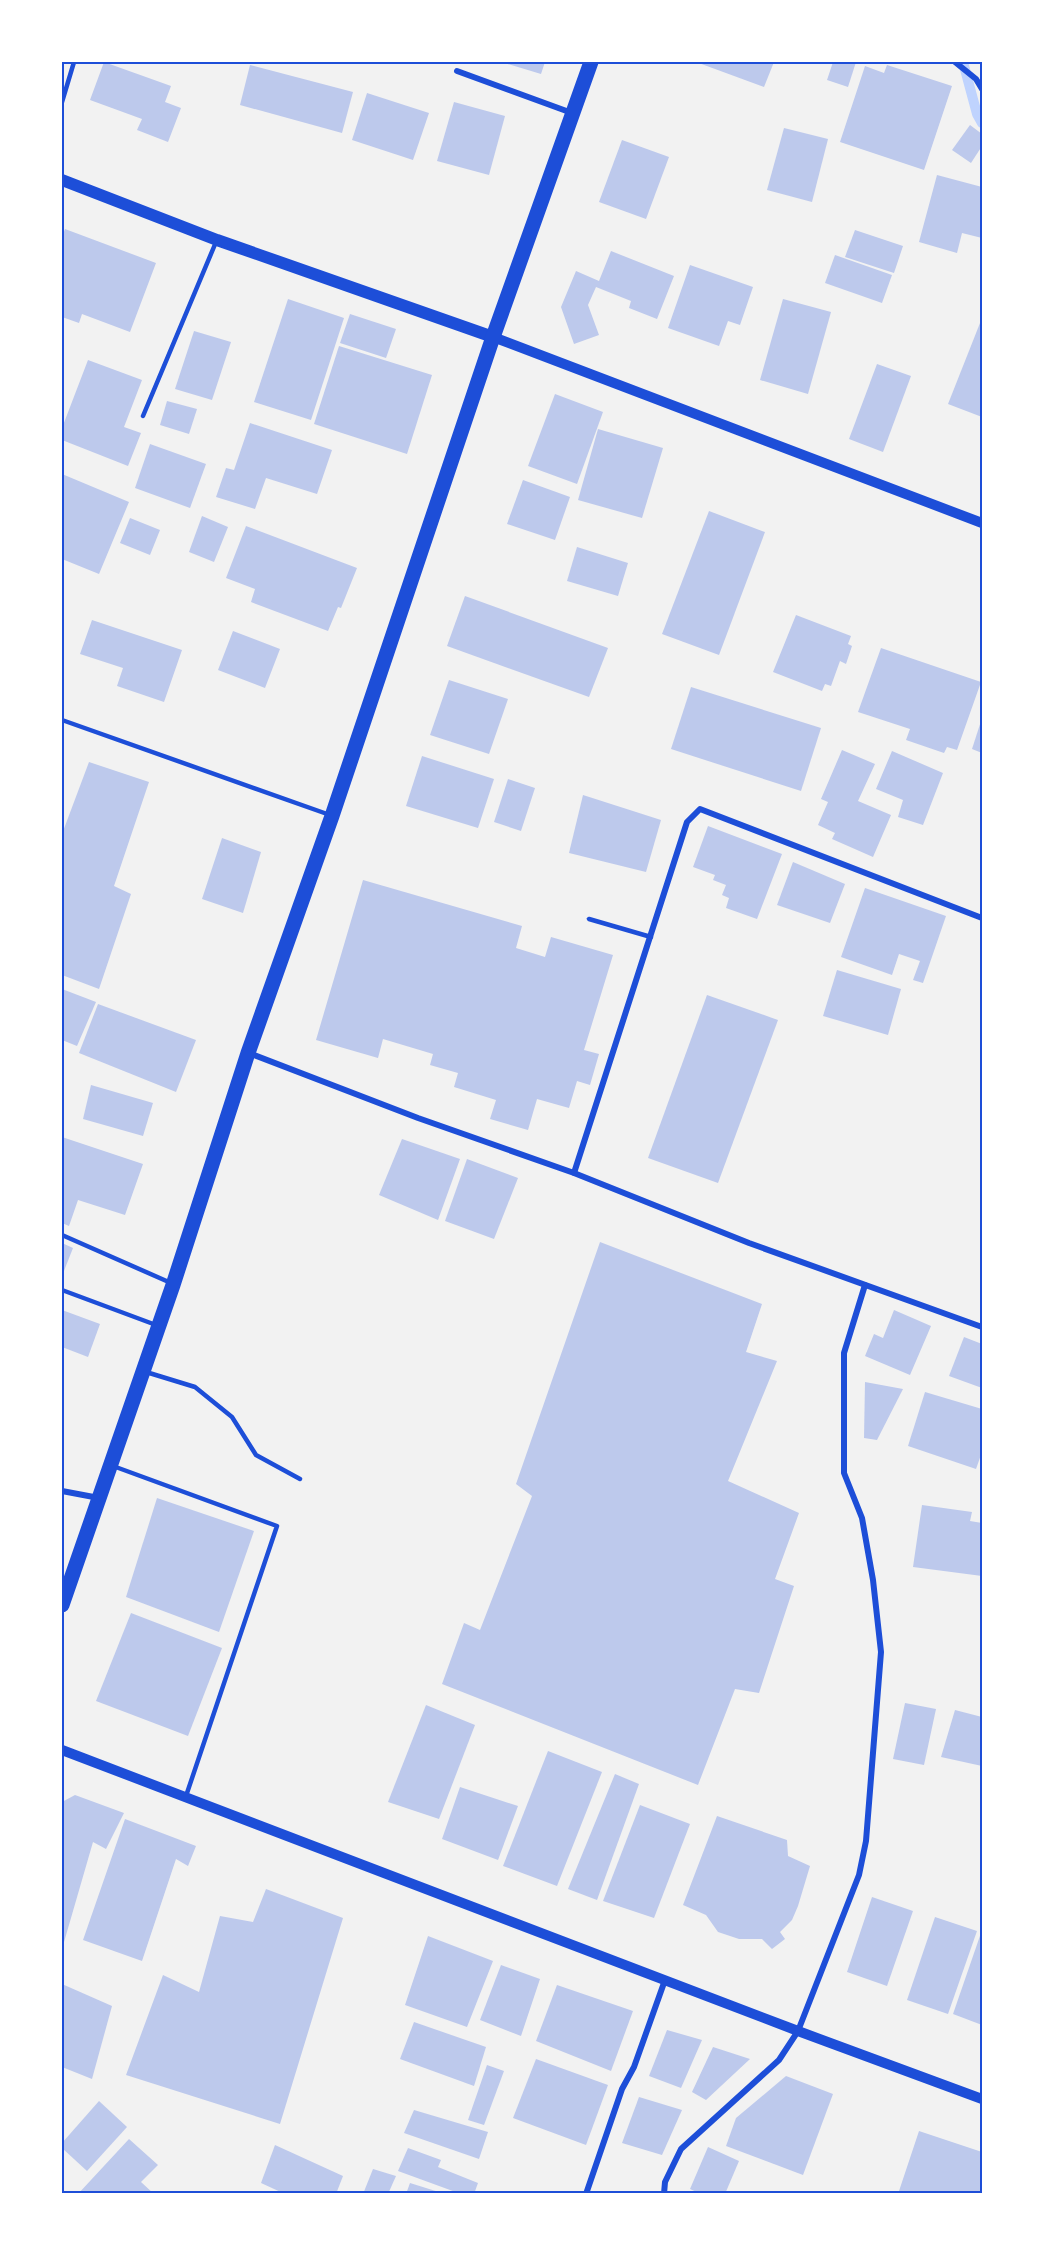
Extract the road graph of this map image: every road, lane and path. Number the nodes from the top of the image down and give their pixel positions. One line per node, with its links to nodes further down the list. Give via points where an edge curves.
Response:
1 (74, 62): 6 (lane)
2 (591, 62): 7 (main road)
3 (955, 62): 5 (street, via 976,78)
4 (457, 70): 7 (street)
5 (982, 89)
6 (62, 102)
7 (573, 113): 10 (main road)
8 (62, 180): 9 (main road)
9 (217, 240): 10 (main road); 11 (lane)
10 (493, 337): 12 (street); 14 (main road)
11 (143, 416)
12 (982, 523)
13 (62, 720): 14 (lane)
14 (332, 816): 18 (main road)
15 (982, 918): 17 (street, via 700,809 687,822)
16 (589, 919): 17 (lane)
17 (651, 937): 19 (street)
18 (248, 1053): 19 (street); 21 (main road)
19 (574, 1173): 22 (street)
20 (62, 1235): 21 (lane)
21 (173, 1284): 24 (main road)
22 (865, 1285): 25 (street); 35 (street, via 844,1353 844,1473 862,1518 881,1652 866,1841 859,1875)
23 (62, 1290): 24 (lane)
24 (159, 1326): 26 (main road)
25 (982, 1327)
26 (143, 1371): 27 (main road); 28 (lane, via 195,1387 232,1417 256,1455)
27 (110, 1465): 30 (main road); 33 (lane, via 277,1526)
28 (300, 1479)
29 (62, 1491): 30 (street)
30 (99, 1498): 31 (main road)
31 (62, 1605)
32 (62, 1750): 33 (street)
33 (186, 1797): 34 (street)
34 (665, 1980): 35 (street); 37 (street)
35 (798, 2031): 36 (street); 38 (street, via 779,2060 681,2149 665,2182)
36 (982, 2099)
37 (586, 2193)
38 (664, 2193)

